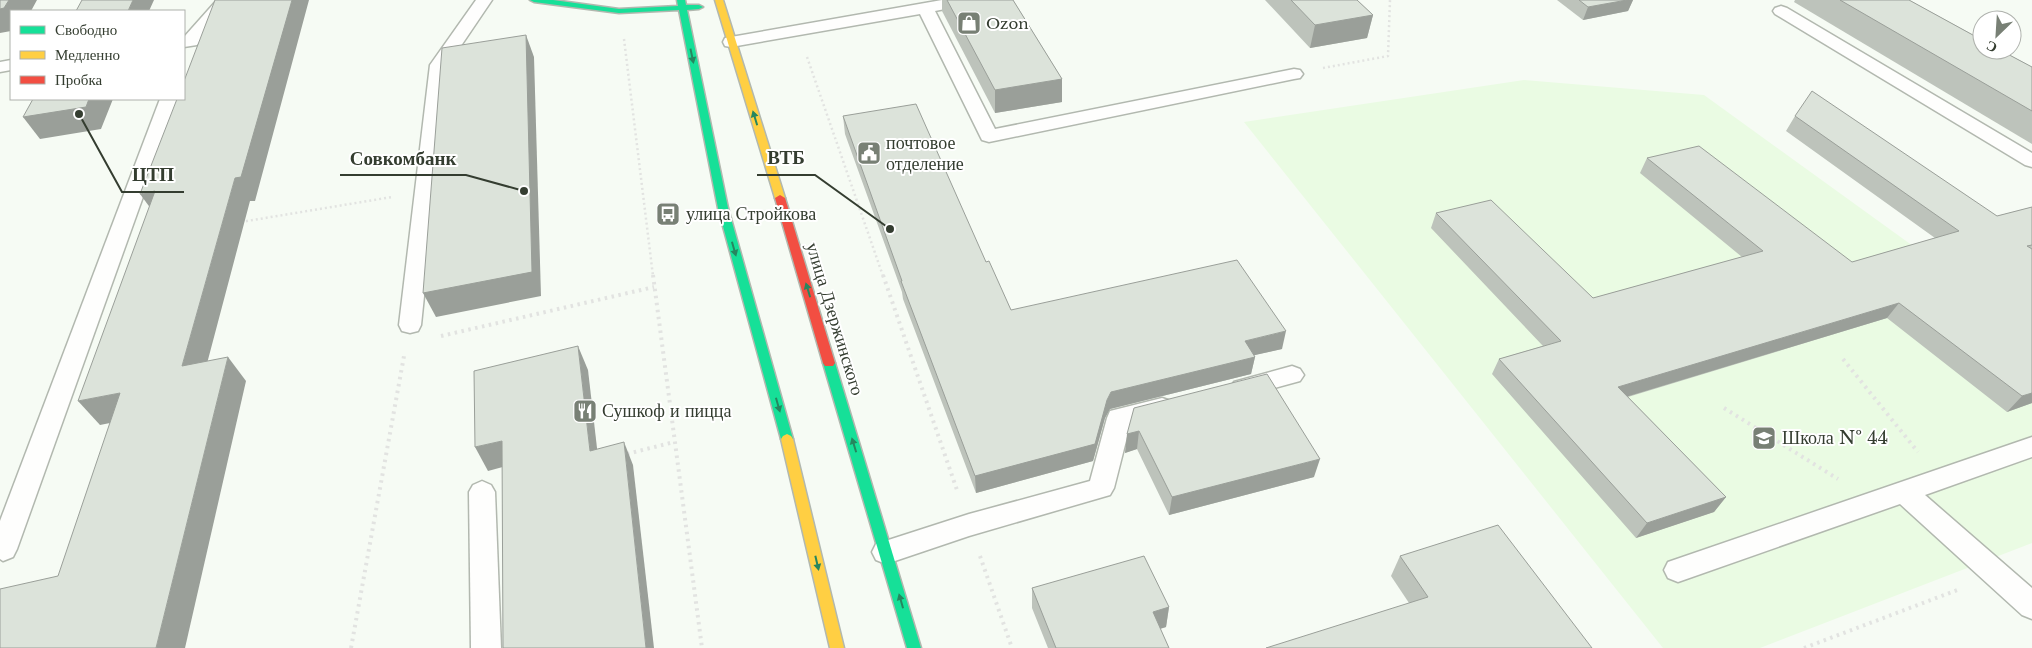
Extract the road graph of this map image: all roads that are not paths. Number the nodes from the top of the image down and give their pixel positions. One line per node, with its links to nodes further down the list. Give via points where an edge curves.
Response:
1 (225, 0): 9 (lane)
2 (484, 0): 15 (lane, via 440,65)
3 (534, 0): 6 (main road, via 619,11)
4 (969, 0): 7 (lane)
5 (720, 2): 6 (main road); 10 (main road, улица Дзержинского)
6 (681, 4): 27 (main road, one-way to 27, via 723,208 794,464)
7 (925, 8): 10 (lane); 12 (lane, via 989,136)
8 (1781, 11): 14 (lane)
9 (187, 41): 11 (lane)
10 (732, 42): 23 (main road, улица Дзержинского, one-way to 10)
11 (185, 54)
12 (1294, 74)
13 (169, 100): 22 (lane)
14 (2032, 161)
15 (408, 334)
16 (1292, 375): 17 (lane)
17 (1215, 394)
18 (1186, 401): 23 (lane, via 1120,418 1101,488)
19 (2032, 447): 20 (lane)
20 (1903, 491): 24 (lane); 25 (lane)
21 (482, 492): 26 (lane)
22 (3, 549)
23 (886, 552): 28 (main road, улица Дзержинского, one-way to 23)
24 (1678, 570)
25 (2032, 606)
26 (486, 648)
27 (836, 648)
28 (914, 648)

